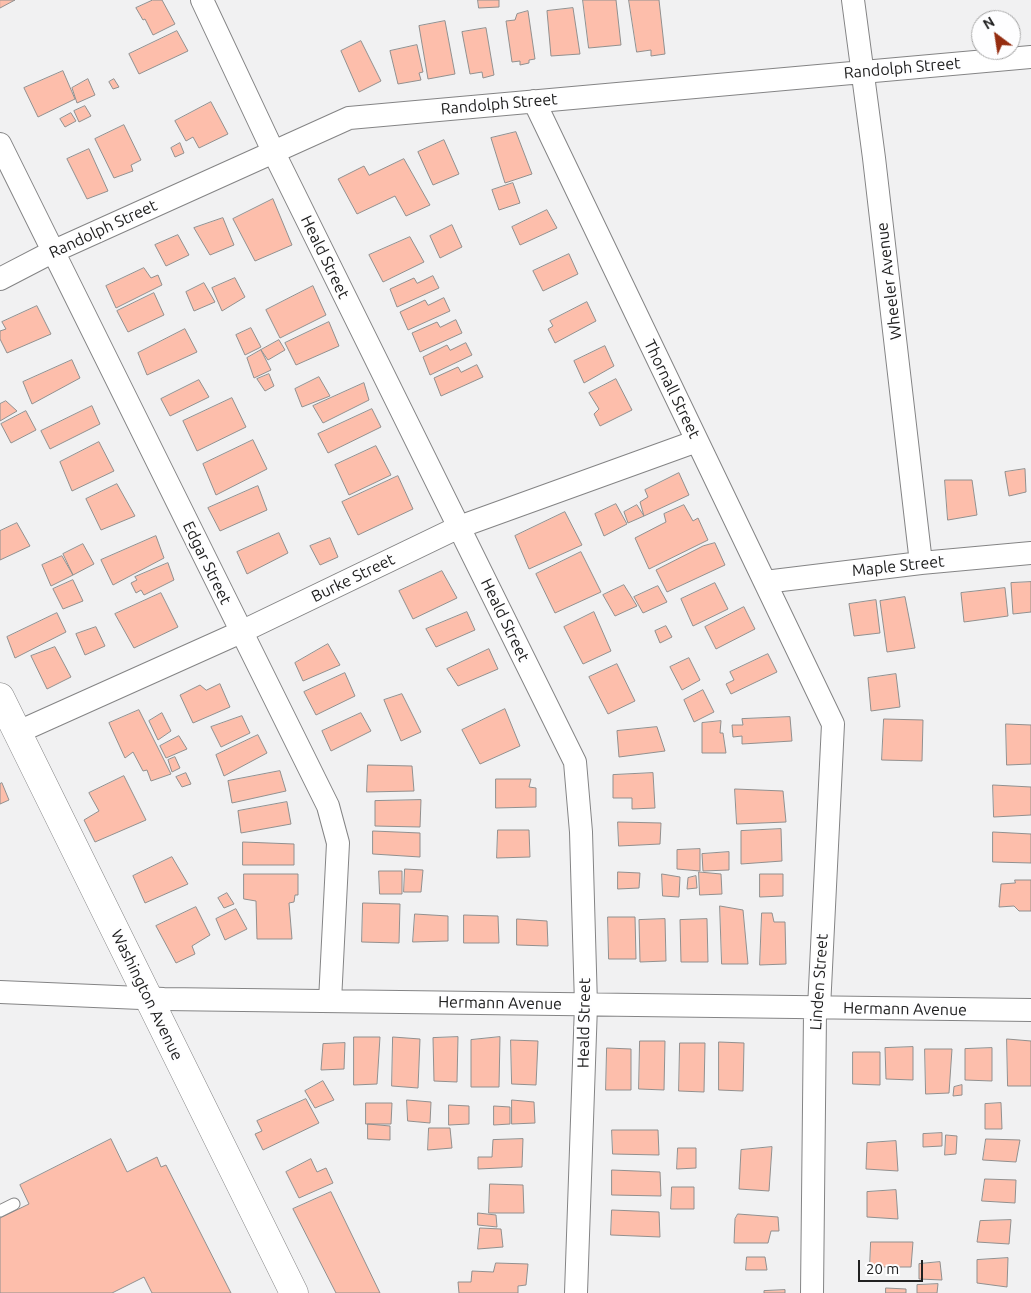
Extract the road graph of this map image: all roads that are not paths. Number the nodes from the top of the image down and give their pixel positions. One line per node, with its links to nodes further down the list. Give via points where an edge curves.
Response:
1 (202, 0): 7 (street, Heald Street)
2 (853, 0): 4 (street, Wheeler Avenue)
3 (1031, 57): 4 (street, Randolph Street)
4 (863, 72): 5 (street, Randolph Street); 13 (street, Wheeler Avenue)
5 (534, 101): 7 (street, Randolph Street, via 349,118); 10 (street, Thornall Street)
6 (0, 144): 8 (street, Edgar Street)
7 (273, 151): 8 (street, Randolph Street); 11 (street, Heald Street)
8 (52, 252): 9 (street, Randolph Street); 15 (street, Edgar Street)
9 (0, 279)
10 (697, 441): 11 (street, Burke Street); 14 (street, Thornall Street)
11 (459, 527): 15 (street, Burke Street); 22 (street, Heald Street, via 575,762 581,832)
12 (1031, 553): 13 (street, Maple Street)
13 (921, 563): 14 (street, Maple Street)
14 (764, 582): 16 (street, Thornall Street)
15 (241, 632): 18 (street, Burke Street); 21 (street, Edgar Street, via 328,806 338,843)
16 (810, 677): 23 (street, Linden Street, via 833,724)
17 (0, 697): 18 (street, Washington Avenue)
18 (16, 733): 20 (street, Washington Avenue)
19 (0, 992): 20 (street, Hermann Avenue)
20 (149, 998): 21 (street, Hermann Avenue); 27 (street, Washington Avenue)
21 (330, 1001): 22 (street, Hermann Avenue)
22 (586, 1004): 23 (street, Hermann Avenue); 28 (street, Heald Street)
23 (819, 1008): 24 (street, Hermann Avenue); 29 (street, Linden Street, via 815,1013)
24 (1031, 1010)
25 (14, 1204): 26 (lane)
26 (0, 1211)
27 (294, 1293)
28 (576, 1293)
29 (812, 1293)

